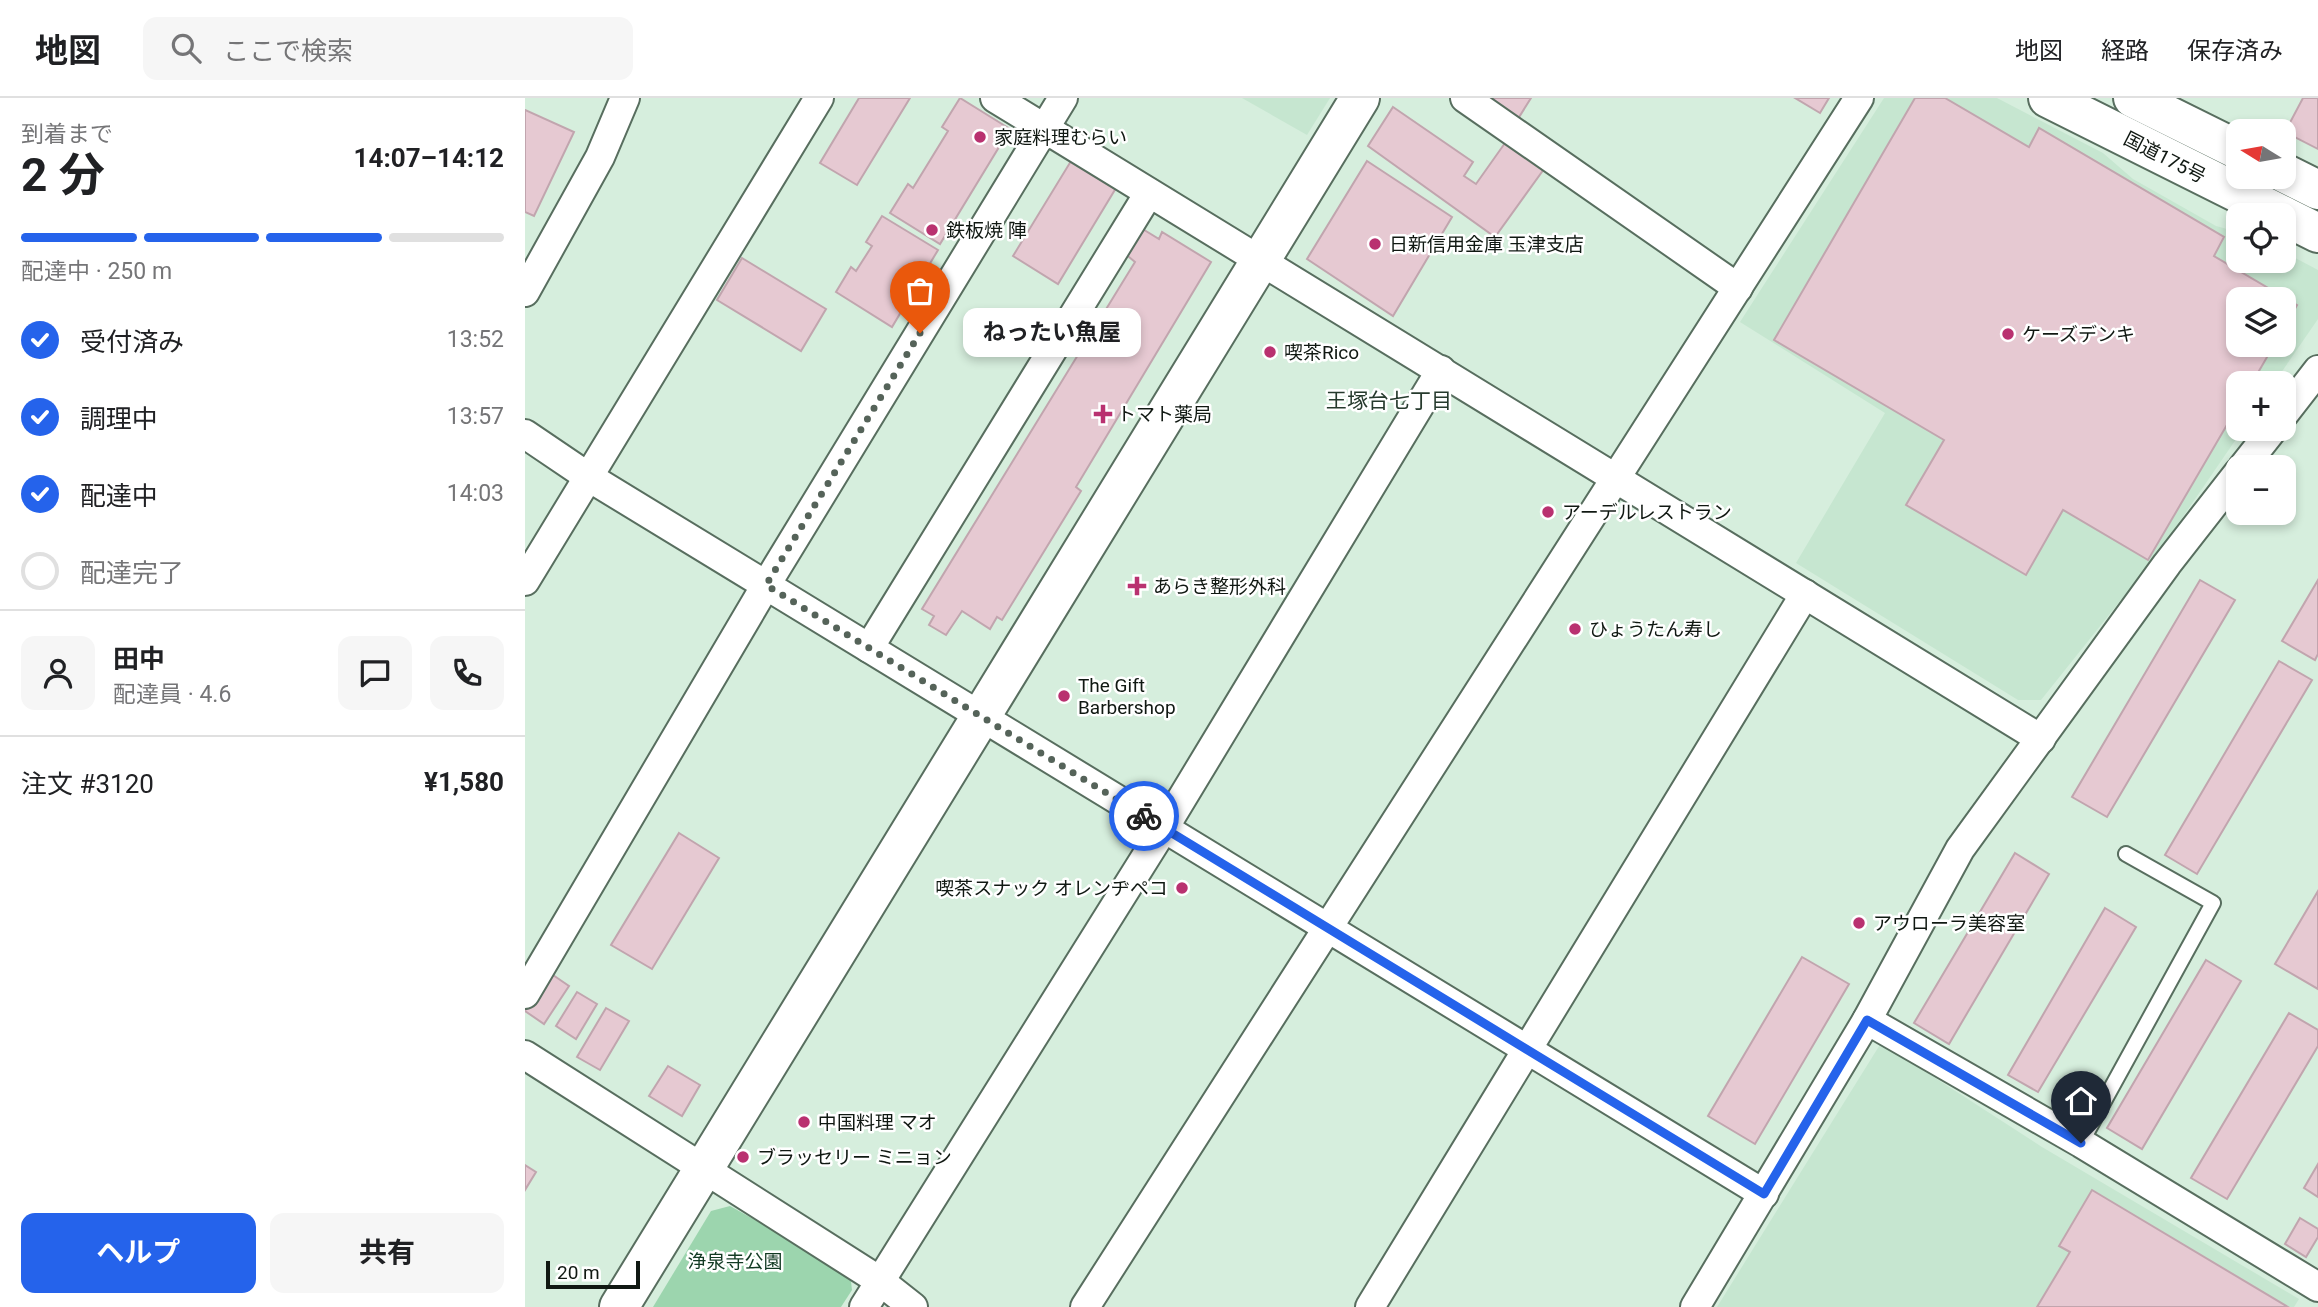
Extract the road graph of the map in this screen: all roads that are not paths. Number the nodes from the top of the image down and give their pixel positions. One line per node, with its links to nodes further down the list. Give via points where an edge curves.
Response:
1 (625, 98): 18 (street, via 600,157)
2 (819, 98): 28 (street)
3 (995, 98): 10 (street)
4 (1063, 98): 10 (street)
5 (1360, 98): 19 (main road)
6 (1465, 98): 20 (street)
7 (1859, 98): 20 (street)
8 (2048, 98): 15 (main road, 国道175号)
9 (2133, 98): 11 (main road, 国道175号)
10 (1045, 127): 14 (street); 32 (street)
11 (2226, 144)
12 (2296, 179): 13 (main road)
13 (2318, 190)
14 (1149, 193): 19 (street); 34 (street)
15 (2257, 203)
16 (2296, 222): 17 (main road, 国道175号)
17 (2318, 233)
18 (535, 254): 21 (street)
19 (1260, 261): 22 (street); 35 (main road)
20 (1738, 288): 29 (street)
21 (525, 292)
22 (1441, 370): 29 (street); 37 (street)
23 (2318, 370): 24 (street)
24 (2296, 398)
25 (525, 434): 28 (street)
26 (2264, 441): 27 (street)
27 (2252, 455)
28 (587, 476): 31 (street); 32 (street)
29 (1615, 480): 33 (street); 39 (street)
30 (2226, 488): 36 (street)
31 (525, 581)
32 (766, 585): 34 (street); 40 (street)
33 (1805, 594): 36 (street); 42 (street)
34 (869, 648): 35 (street)
35 (983, 717): 37 (street); 45 (main road)
36 (2041, 739): 41 (street, via 1960,849)
37 (1164, 828): 39 (street); 47 (street)
38 (2126, 854): 44 (lane, via 2213,903)
39 (1327, 929): 42 (street); 52 (street)
40 (525, 994)
41 (1867, 1020): 44 (street); 46 (street)
42 (1526, 1051): 46 (street); 53 (street)
43 (525, 1055): 45 (street)
44 (2081, 1143): 48 (street)
45 (704, 1168): 47 (street); 49 (main road)
46 (1764, 1194): 54 (street)
47 (880, 1281): 50 (street); 51 (street)
48 (2318, 1287)
49 (619, 1307)
50 (864, 1307)
51 (913, 1307)
52 (1085, 1307)
53 (1370, 1307)
54 (1695, 1307)

